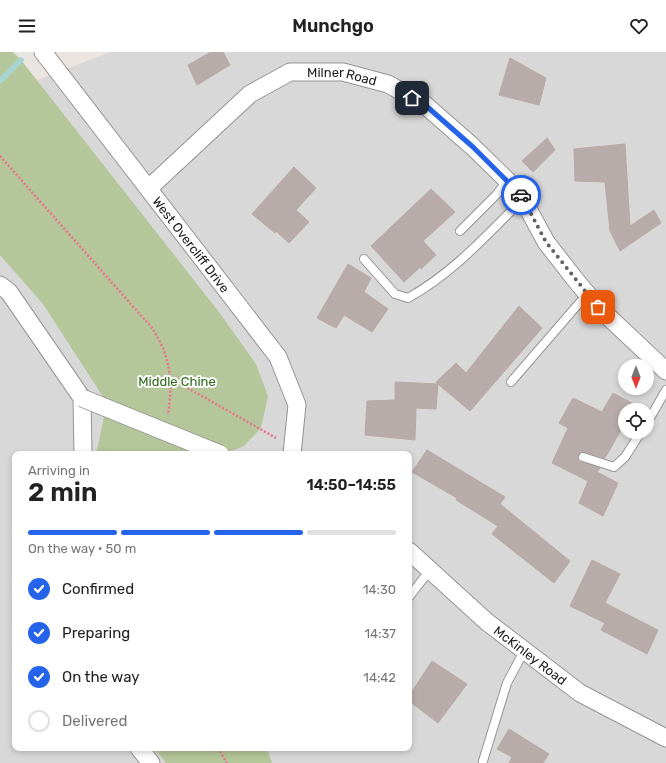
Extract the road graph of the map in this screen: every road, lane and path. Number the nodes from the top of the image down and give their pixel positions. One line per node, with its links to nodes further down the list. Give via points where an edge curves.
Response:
1 (43, 52): 4 (street, West Overcliff Drive)
2 (0, 156): 11 (path, via 153,328 165,354)
3 (508, 180): 4 (street, Milner Road, via 424,104 388,84 343,72 290,72 250,94); 5 (street, Milner Road); 6 (lane)
4 (149, 188): 20 (street, West Overcliff Drive, via 278,357 297,405)
5 (523, 199): 7 (lane, via 467,255 426,288 408,298 395,294); 9 (street, Milner Road, via 546,242)
6 (460, 230)
7 (364, 258)
8 (0, 285): 14 (street, via 9,292)
9 (588, 294): 10 (street, Milner Road, via 598,307); 12 (lane)
10 (666, 371)
11 (170, 378): 15 (path); 20 (path, via 262,428)
12 (511, 382)
13 (666, 390): 16 (lane)
14 (82, 398): 18 (street); 19 (street, bridge)
15 (170, 399)
16 (654, 411)
17 (637, 439): 21 (lane, via 626,457 614,467)
18 (83, 451)
19 (213, 451)
20 (292, 451)
21 (583, 458)
22 (412, 553): 23 (street, McKinley Road)
23 (430, 570): 24 (lane); 25 (street, McKinley Road, via 487,622)
24 (412, 593)
25 (524, 651): 26 (street, McKinley Road, via 580,693); 29 (lane, via 507,683)
26 (666, 738)
27 (141, 751): 30 (street)
28 (220, 751): 31 (path)
29 (484, 761)
30 (151, 763)
31 (227, 763)

